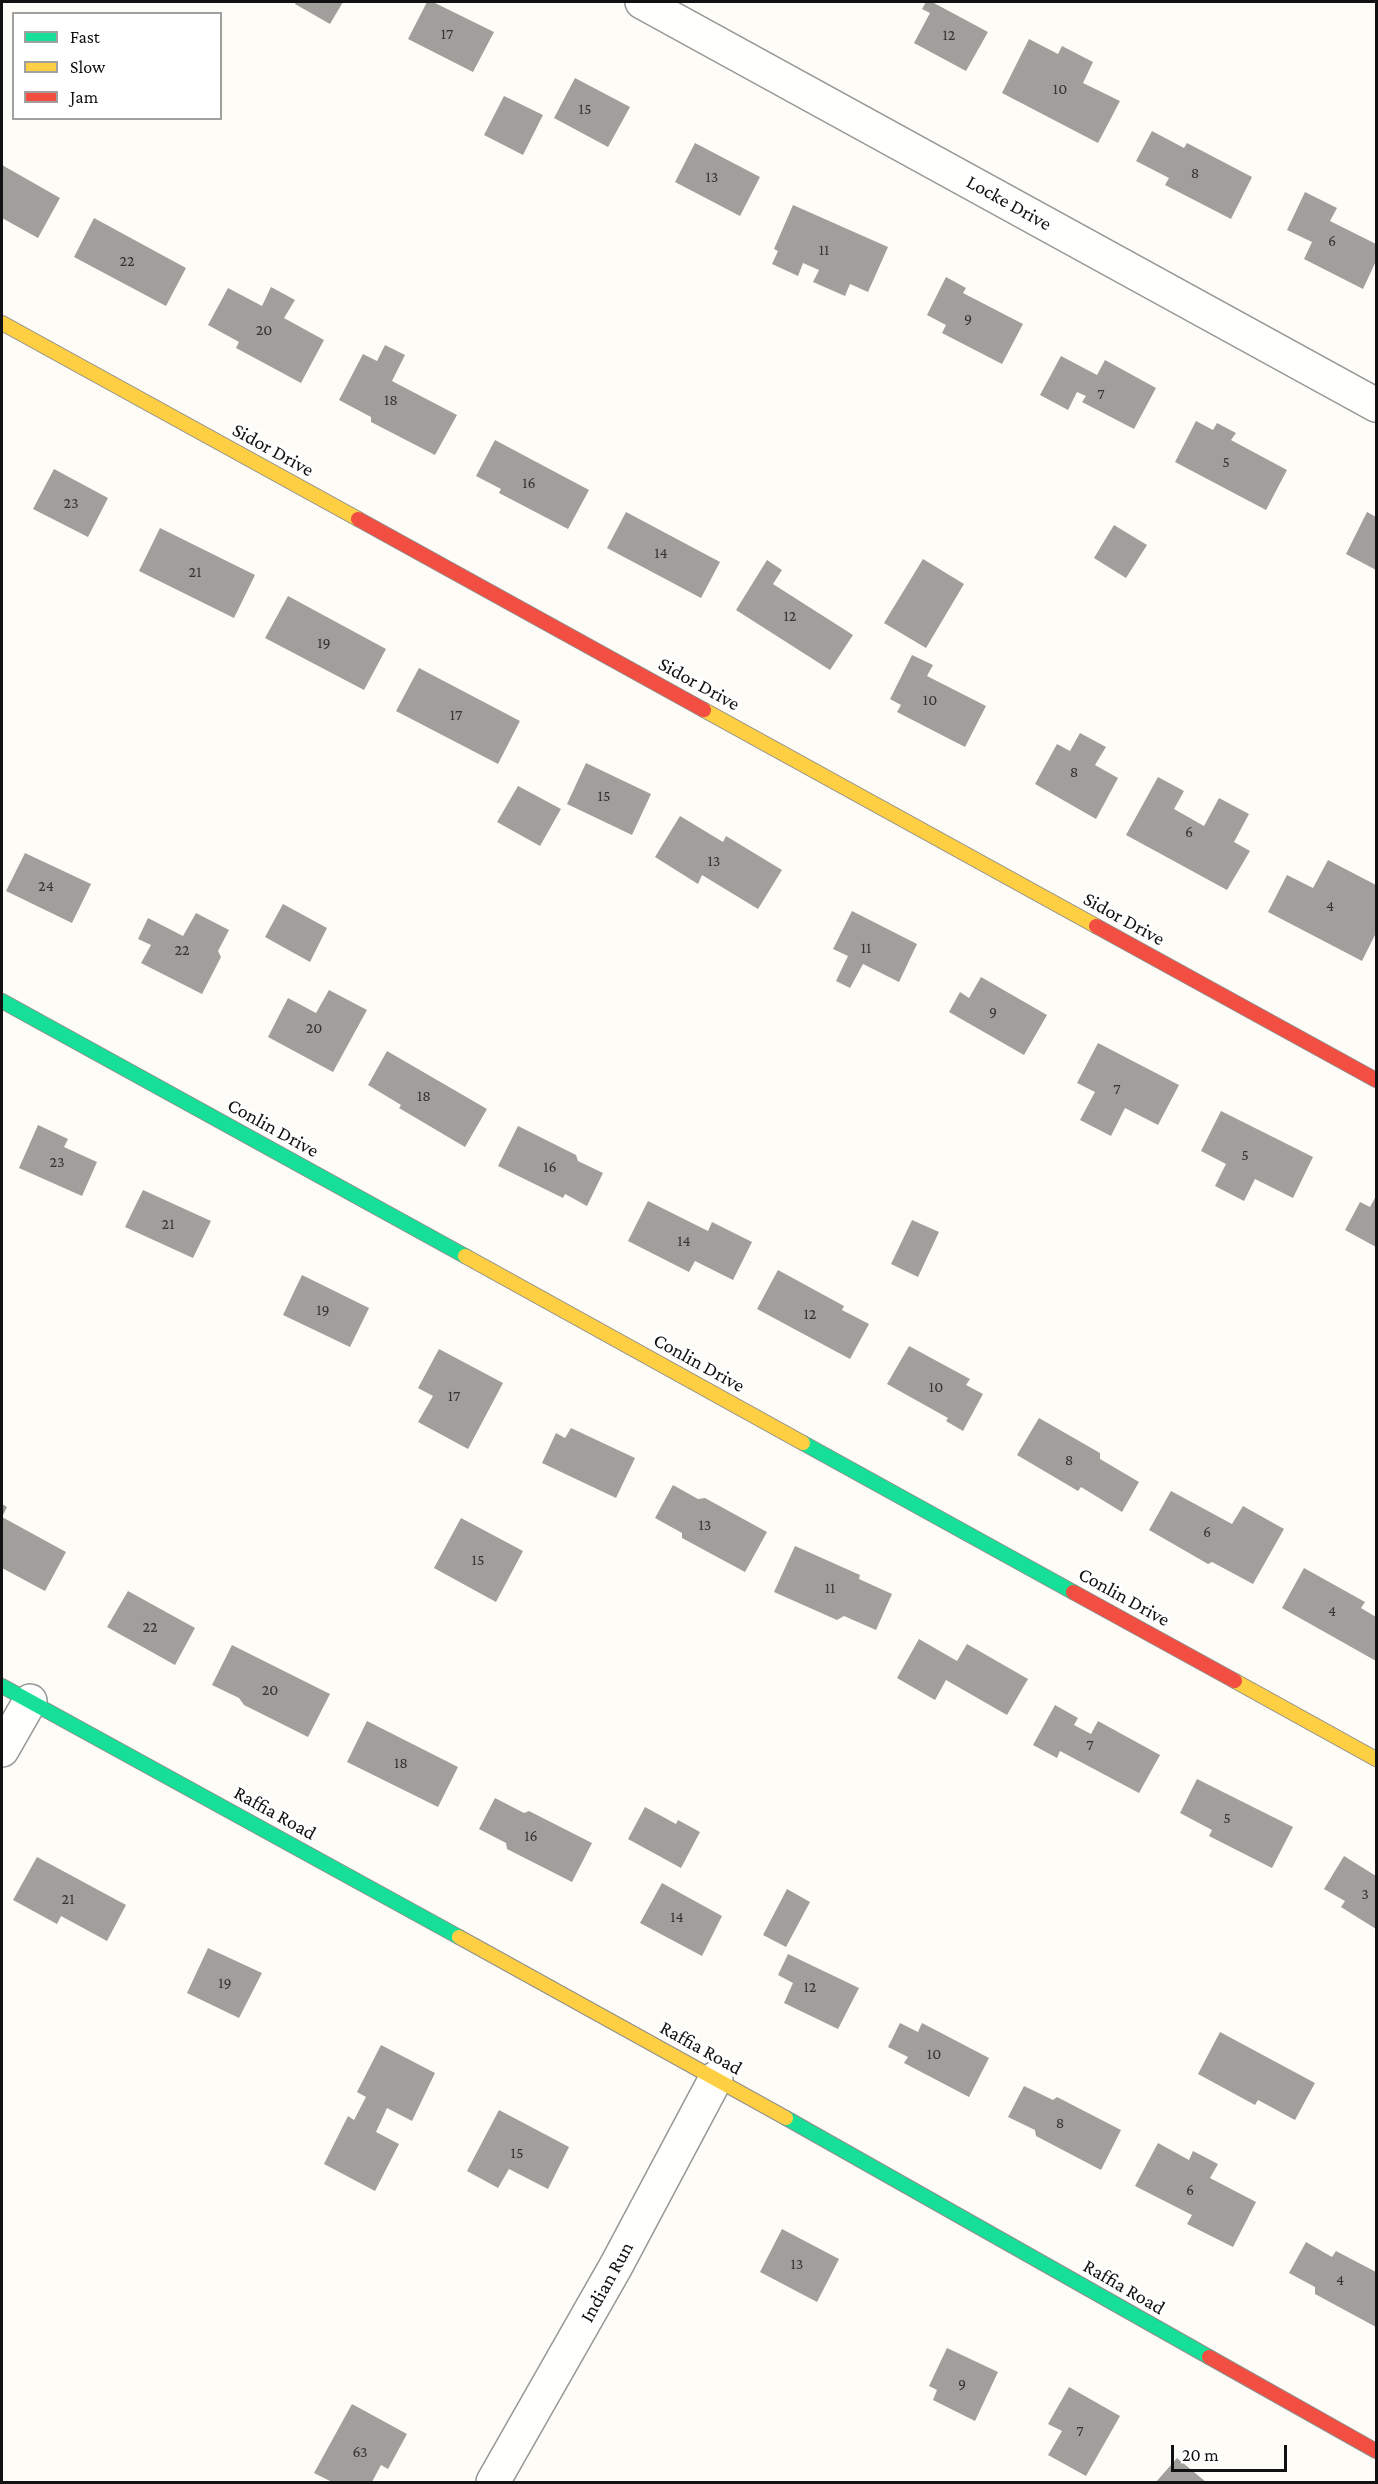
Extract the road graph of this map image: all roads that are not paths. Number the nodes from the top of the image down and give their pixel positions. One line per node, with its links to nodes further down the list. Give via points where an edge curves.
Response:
1 (642, 2): 3 (street, Locke Drive)
2 (2, 323): 5 (street, Sidor Drive)
3 (1377, 405)
4 (2, 1001): 9 (street, Conlin Drive)
5 (1377, 1080)
6 (2, 1686): 7 (street, Raffia Road)
7 (30, 1701): 8 (street); 10 (street, Raffia Road)
8 (2, 1750)
9 (1377, 1759)
10 (716, 2078): 11 (street, Raffia Road); 12 (street, Indian Run, via 616,2266)
11 (1377, 2451)
12 (493, 2482)

